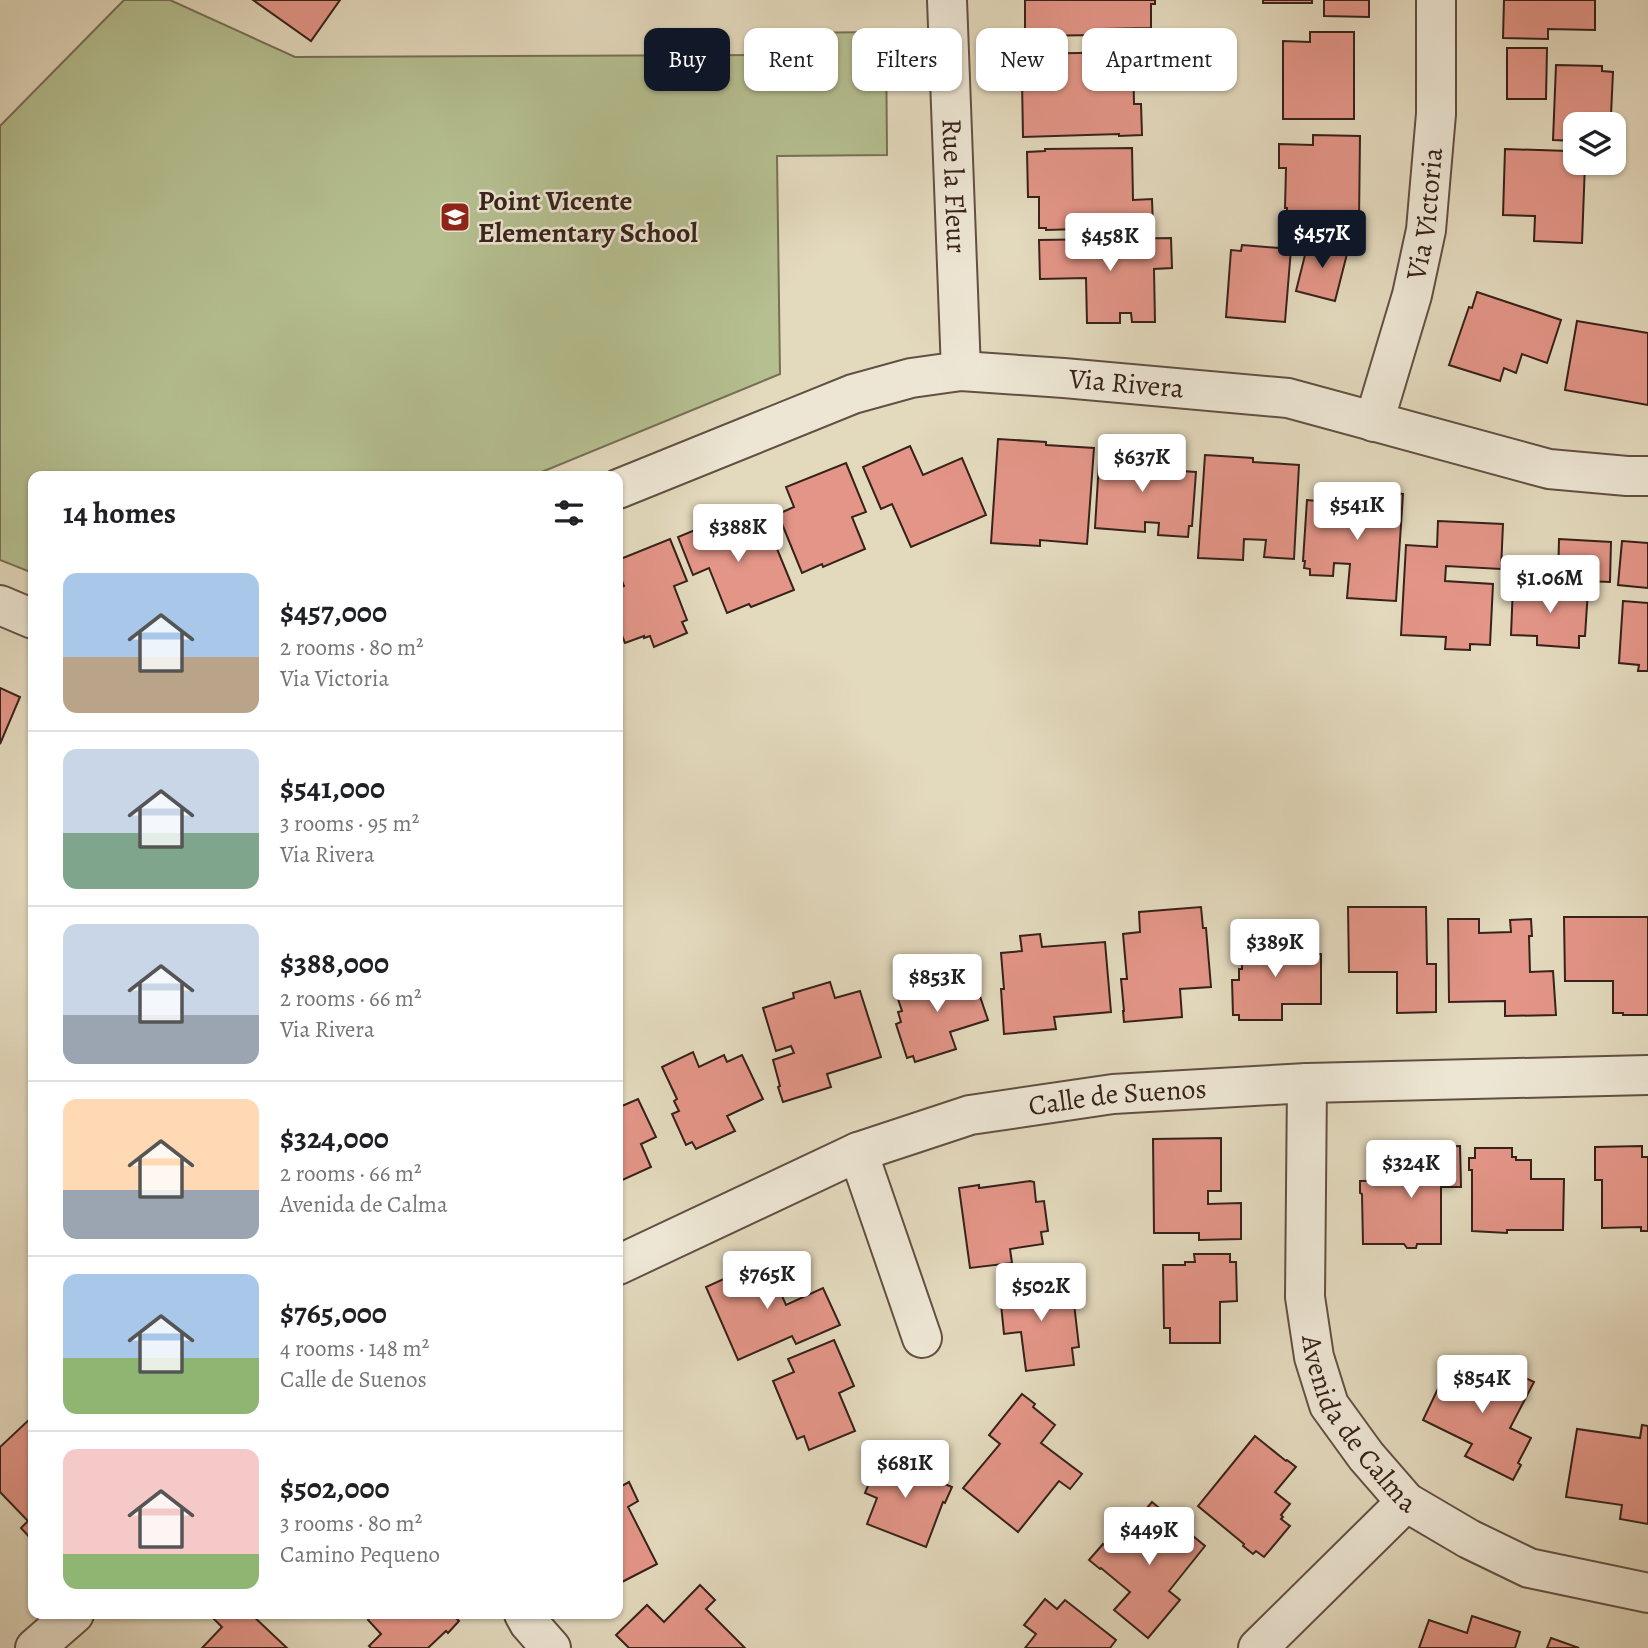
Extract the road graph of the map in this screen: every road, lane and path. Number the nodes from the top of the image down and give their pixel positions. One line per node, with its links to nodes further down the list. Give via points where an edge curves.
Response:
1 (947, 0): 3 (street, Rue la Fleur)
2 (1436, 0): 4 (street, Via Victoria, via 1436,114 1426,230)
3 (961, 371): 4 (street, Via Rivera, via 1288,398); 6 (street, Via Rivera, via 911,378 853,394)
4 (1374, 422): 5 (street, Via Rivera, via 1549,469)
5 (1648, 476)
6 (623, 487)
7 (0, 605): 8 (street)
8 (28, 617)
9 (1648, 1075): 10 (street, Calle de Suenos)
10 (1307, 1083): 11 (street, Calle de Suenos, via 1113,1094 971,1115); 14 (street, Avenida de Calma, via 1305,1297 1314,1357 1329,1405)
11 (858, 1152): 12 (street, Calle de Suenos); 13 (street)
12 (623, 1263)
13 (922, 1338)
14 (1406, 1502): 15 (street, Avenida de Calma, via 1530,1569); 20 (street)
15 (1648, 1593)
16 (68, 1619): 18 (street)
17 (527, 1619): 19 (street)
18 (35, 1648)
19 (551, 1648)
20 (1258, 1648)

